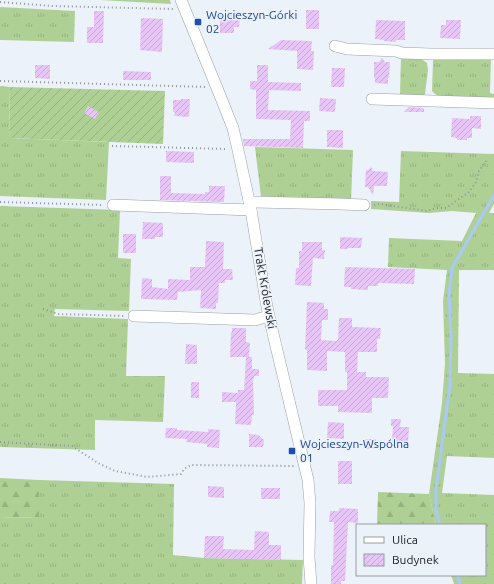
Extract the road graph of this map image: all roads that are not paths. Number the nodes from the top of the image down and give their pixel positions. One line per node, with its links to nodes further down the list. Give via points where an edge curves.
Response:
1 (182, 4): 7 (street, Trakt Królewski, via 233,128)
2 (336, 46): 3 (street, via 402,53)
3 (494, 54)
4 (372, 99): 5 (street)
5 (494, 102)
6 (113, 205): 7 (street)
7 (250, 206): 8 (street); 10 (street, Trakt Królewski)
8 (364, 206)
9 (134, 316): 10 (street, via 255,320)
10 (269, 316): 11 (street, Trakt Królewski, via 310,493)
11 (311, 584)

